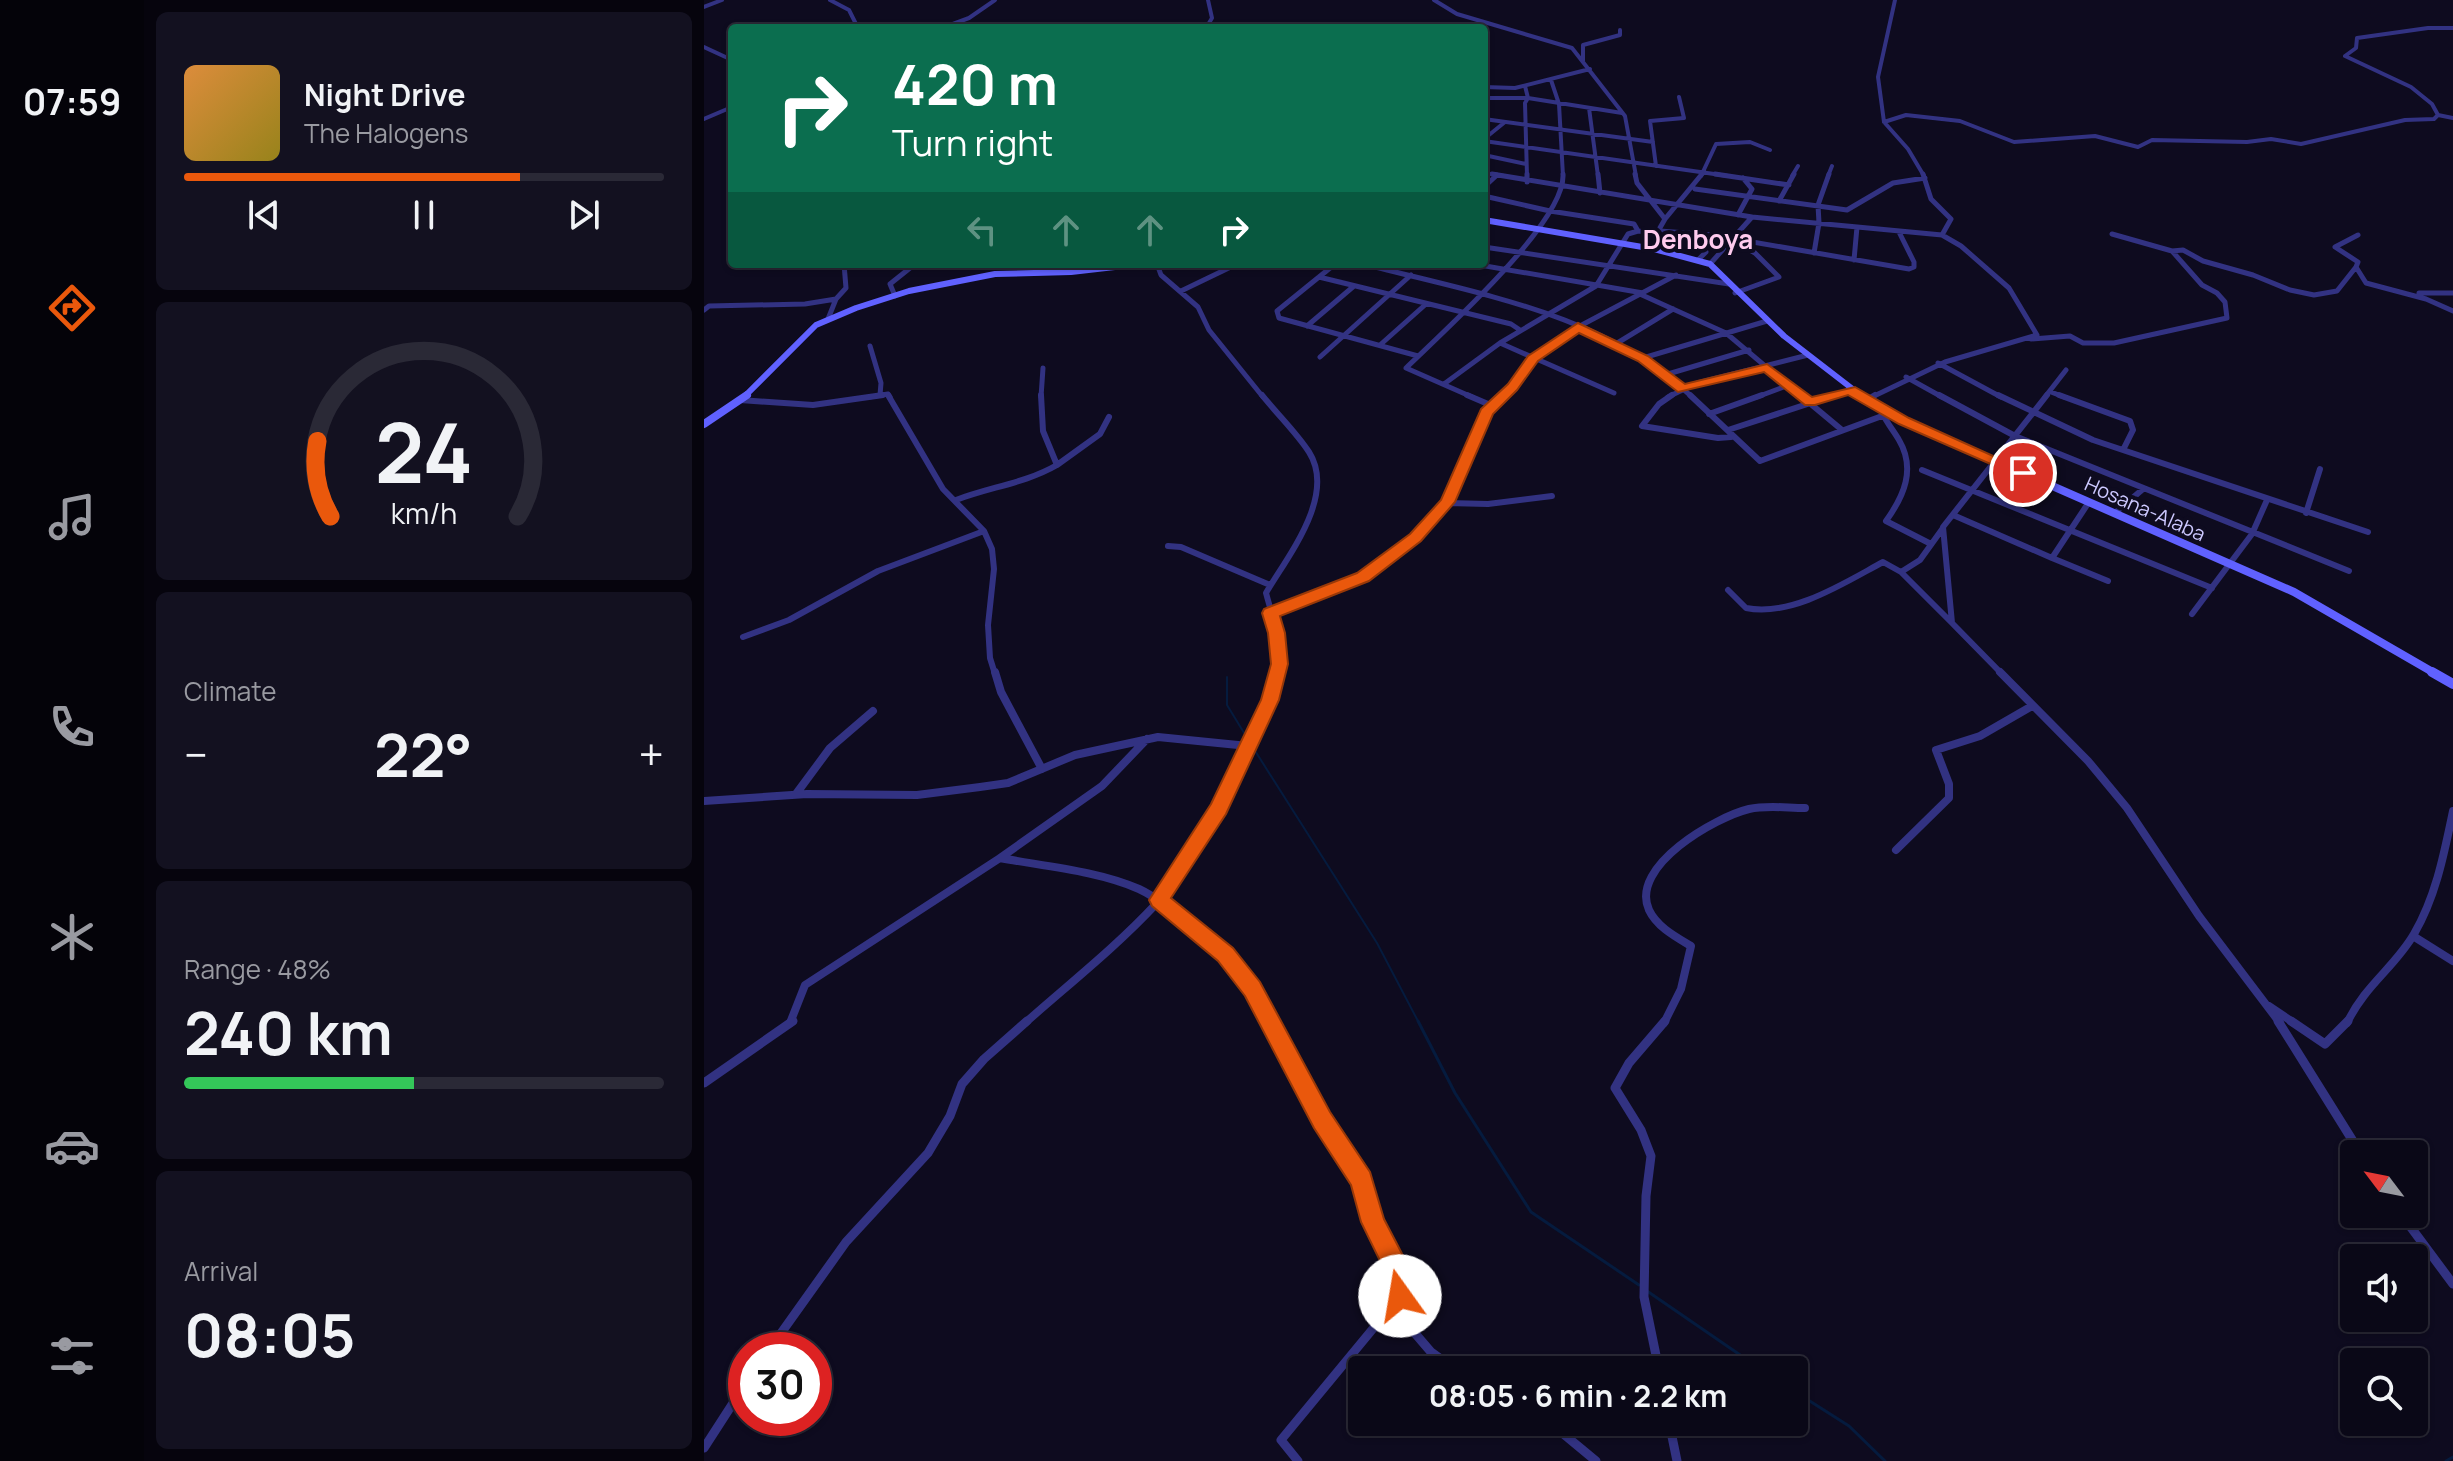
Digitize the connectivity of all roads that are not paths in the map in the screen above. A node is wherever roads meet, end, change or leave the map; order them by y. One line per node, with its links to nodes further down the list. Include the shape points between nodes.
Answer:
1 (722, 0): 7 (street)
2 (830, 0): 8 (street, via 847,6)
3 (995, 0): 9 (street)
4 (1208, 0): 10 (street)
5 (1434, 0): 15 (street, via 1457,14 1563,44)
6 (1895, 0): 34 (street, via 1878,77)
7 (704, 7)
8 (857, 24)
9 (953, 24)
10 (1208, 24)
11 (2453, 28): 29 (street, via 2419,27 2357,38 2356,48 2345,56 2421,95)
12 (1620, 30): 15 (street, via 1620,35 1583,45)
13 (704, 47): 14 (street)
14 (728, 58)
15 (1583, 61): 16 (street)
16 (1590, 69): 17 (street); 28 (street)
17 (1551, 80): 18 (street); 25 (street)
18 (1525, 86): 19 (street); 23 (street)
19 (1488, 87)
20 (1679, 97): 41 (street, via 1684,118 1650,121)
21 (1488, 98): 22 (street)
22 (1495, 98): 23 (street); 24 (street)
23 (1528, 98): 25 (street); 35 (street)
24 (1488, 104)
25 (1559, 104): 26 (street); 36 (street)
26 (1589, 108): 28 (street); 37 (street)
27 (728, 109): 31 (street)
28 (1622, 113): 39 (street)
29 (2438, 115): 30 (street); 34 (street, via 2301,144 2271,139 2152,140 2142,149 2094,136 2018,143 1969,123 1938,118 1906,115)
30 (2453, 118)
31 (704, 119)
32 (1488, 120): 33 (street)
33 (1505, 122): 35 (street); 38 (street)
34 (1884, 122): 56 (street)
35 (1525, 125): 36 (street); 42 (street)
36 (1561, 131): 37 (street); 44 (street)
37 (1592, 135): 39 (street); 46 (street)
38 (1488, 137)
39 (1628, 140): 41 (street); 47 (street)
40 (1488, 141): 42 (street)
41 (1653, 142): 49 (street)
42 (1525, 147): 44 (street); 48 (street)
43 (1770, 150): 52 (street, via 1750,142 1716,144)
44 (1563, 153): 46 (street); 60 (street)
45 (1488, 156): 48 (street)
46 (1595, 157): 47 (street); 62 (street)
47 (1632, 162): 49 (street); 65 (street, via 1637,183)
48 (1526, 164): 57 (street)
49 (1656, 166): 52 (street)
50 (1798, 166): 59 (street)
51 (1832, 166): 68 (street)
52 (1705, 173): 55 (street); 61 (street)
53 (1488, 174): 54 (street)
54 (1497, 175): 57 (street); 58 (street)
55 (1743, 178): 59 (street); 64 (street, via 1752,189)
56 (1925, 178): 68 (street, via 1889,183 1847,210); 81 (street, via 1931,199 1951,219)
57 (1527, 182): 60 (street)
58 (1488, 183)
59 (1789, 185): 66 (street)
60 (1564, 188): 62 (street); 69 (street)
61 (1695, 189): 64 (street); 67 (street)
62 (1600, 193): 65 (street)
63 (1488, 197): 69 (street)
64 (1750, 197): 66 (street); 70 (street)
65 (1651, 201): 67 (street); 72 (street)
66 (1779, 201): 68 (street)
67 (1678, 205): 70 (street); 72 (street)
68 (1818, 207): 74 (street)
69 (1550, 211): 76 (street); 77 (street, via 1634,224)
70 (1738, 215): 71 (street)
71 (1752, 217): 74 (street); 84 (street)
72 (1665, 219): 78 (street)
73 (1488, 221): 76 (main road, Hosana-Alaba)
74 (1819, 223): 75 (street); 90 (street)
75 (1857, 227): 79 (street); 92 (street)
76 (1536, 231): 85 (main road, Hosana-Alaba); 88 (street)
77 (1638, 231): 78 (street); 85 (street)
78 (1659, 232): 83 (street); 89 (street)
79 (1899, 232): 81 (street); 92 (street, via 1914,267)
80 (2112, 234): 87 (street)
81 (1942, 235): 135 (street, via 1961,244 2011,290 2025,324 2037,335)
82 (2358, 235): 96 (street, via 2335,247 2358,262)
83 (1720, 237): 84 (street); 89 (street)
84 (1732, 239): 90 (street); 93 (street); 114 (street, via 1779,277)
85 (1622, 242): 91 (main road, Hosana-Alaba); 94 (street)
86 (1488, 248): 88 (street)
87 (2172, 251): 96 (street, via 2183,250 2314,295 2337,291); 135 (street, via 2225,302 2227,318 2114,343 2083,343 2070,336)
88 (1518, 252): 94 (street); 106 (street)
89 (1706, 252): 91 (street)
90 (1814, 253): 92 (street)
91 (1698, 260): 93 (main road, Hosana-Alaba)
92 (1854, 260)
93 (1710, 264): 110 (main road, Hosana-Alaba)
94 (1610, 266): 108 (street); 112 (street)
95 (1488, 267): 106 (street)
96 (2356, 267): 117 (street, via 2366,283)
97 (844, 268): 121 (street, via 846,288)
98 (910, 268): 120 (street, via 890,284)
99 (1105, 268): 120 (main road, via 995,274)
100 (1158, 268): 113 (street)
101 (1229, 268): 113 (street)
102 (1330, 268): 109 (street)
103 (1381, 268): 105 (street)
104 (1397, 268): 105 (street)
105 (1394, 271): 107 (street)
106 (1503, 271): 112 (street); 119 (street)
107 (1411, 275): 118 (street); 119 (street)
108 (1676, 275): 110 (street); 116 (street)
109 (1319, 277): 111 (street); 130 (street, via 1277,311 1279,318)
110 (1729, 284): 114 (main road, Hosana-Alaba)
111 (1354, 286): 118 (street); 130 (street)
112 (1596, 286): 116 (street); 127 (street)
113 (1181, 291): 198 (street, via 1311,455 1317,478 1310,524)
114 (1735, 293): 129 (main road, Hosana-Alaba)
115 (2453, 293): 117 (street)
116 (1644, 294): 123 (street); 131 (street)
117 (2408, 294): 125 (street)
118 (1389, 295): 122 (street); 134 (street)
119 (1483, 295): 126 (street); 127 (street)
120 (895, 296): 128 (main road)
121 (836, 299): 124 (street); 128 (street)
122 (1426, 304): 126 (street); 137 (street)
123 (1673, 309): 133 (street); 138 (street)
124 (704, 310)
125 (2453, 311)
126 (1463, 313): 132 (street); 142 (street)
127 (1552, 313): 131 (street); 132 (street)
128 (828, 319): 159 (main road)
129 (1767, 321): 133 (street); 141 (main road, Hosana-Alaba)
130 (1307, 326): 134 (street)
131 (1578, 327): 138 (street); 144 (street)
132 (1520, 330): 136 (street)
133 (1726, 333): 140 (street); 145 (street)
134 (1343, 336): 137 (street); 143 (street)
135 (2031, 339): 146 (street)
136 (1500, 343): 144 (street); 152 (street)
137 (1380, 345): 142 (street)
138 (1614, 345): 145 (street)
139 (870, 346): 158 (street)
140 (1749, 350): 148 (street); 150 (street)
141 (1808, 355): 148 (street); 155 (main road, Hosana-Alaba)
142 (1418, 356): 152 (street, via 1406,368)
143 (1320, 357)
144 (1533, 358): 157 (street); 162 (street)
145 (1643, 358): 150 (street)
146 (1938, 363): 151 (street); 163 (street)
147 (1043, 368): 173 (street, via 1041,421 1049,455)
148 (1767, 368): 153 (street); 154 (street)
149 (2066, 370): 156 (street)
150 (1668, 374): 154 (street)
151 (1906, 377): 160 (street); 170 (street)
152 (1444, 384): 162 (street)
153 (1789, 385): 161 (street); 164 (street)
154 (1683, 389): 164 (street); 169 (street, via 1662,400 1642,426 1718,438)
155 (1850, 390): 160 (main road, Hosana-Alaba); 161 (street)
156 (2051, 392): 163 (street); 171 (street, via 2130,421 2133,430)
157 (1614, 393)
158 (880, 395): 159 (street, via 813,405); 179 (street, via 888,394 943,489)
159 (740, 400): 167 (main road)
160 (1865, 401): 165 (main road, Hosana-Alaba)
161 (1810, 402): 168 (street); 169 (street)
162 (1495, 407): 182 (street, via 1486,412)
163 (2032, 413): 170 (street); 171 (street)
164 (1709, 414): 169 (street)
165 (1883, 414): 168 (street); 172 (main road, Hosana-Alaba); 191 (street, via 1909,456 1899,504 1886,521)
166 (1109, 417): 173 (street, via 1100,434)
167 (704, 424)
168 (1842, 430): 169 (street, via 1760,461)
169 (1729, 433)
170 (2015, 436): 172 (street); 176 (street)
171 (2124, 448): 180 (street)
172 (1996, 460): 177 (street); 181 (main road, Hosana-Alaba)
173 (1057, 465): 179 (street, via 1035,478)
174 (2320, 469): 184 (street)
175 (1922, 470): 177 (street)
176 (2143, 489): 183 (street); 190 (street)
177 (1972, 490): 185 (street); 187 (street)
178 (1552, 496): 182 (street)
179 (956, 500): 188 (street)
180 (2267, 500): 184 (street); 190 (street)
181 (2089, 502): 183 (main road, Hosana-Alaba); 187 (street)
182 (1447, 503): 201 (street, via 1415,538 1363,577)
183 (2115, 513): 194 (main road, Hosana-Alaba)
184 (2306, 513): 189 (street)
185 (1953, 515): 186 (street); 193 (street)
186 (1943, 527): 191 (street); 203 (street)
187 (2070, 530): 193 (street); 199 (street)
188 (984, 531): 204 (street, via 878,571 789,620); 210 (street, via 994,569 990,658 1001,692)
189 (2368, 532)
190 (2252, 534): 194 (street); 195 (street)
191 (1931, 544): 196 (street, via 1920,560)
192 (1168, 546): 198 (street)
193 (2052, 558): 197 (street)
194 (2231, 565): 199 (street); 205 (main road, Hosana-Alaba, via 2317,604)
195 (2349, 571)
196 (1901, 572): 200 (street, via 1883,562 1815,597 1759,611 1745,608); 203 (street)
197 (2108, 581)
198 (1270, 585): 201 (street)
199 (2212, 588): 202 (street)
200 (1728, 590)
201 (1270, 613): 209 (street, via 1279,664 1270,700)
202 (2192, 614)
203 (1952, 623): 206 (street)
204 (743, 637)
205 (2453, 684)
206 (2032, 706): 215 (street, via 1980,736 1936,750 1949,798); 220 (street, via 2127,808)
207 (873, 711): 211 (street, via 830,745)
208 (1148, 739): 209 (street); 210 (street, via 1075,755); 216 (street, via 1102,786)
209 (1248, 746): 217 (street, via 1219,808)
210 (1042, 769): 211 (street, via 1008,783 917,795)
211 (796, 794): 212 (street)
212 (704, 801)
213 (1805, 808): 228 (street, via 1749,809 1720,820 1670,853 1648,886 1647,906 1655,919 1691,946 1681,993 1661,1027 1622,1068 1615,1088 1651,1156 1644,1297)
214 (2453, 811): 218 (street, via 2440,875)
215 (1896, 850)
216 (1000, 858): 217 (street, via 1111,880); 221 (street, via 805,985 793,1021)
217 (1159, 900): 225 (street, via 1225,954 1253,989 1322,1120 1362,1180 1373,1222 1397,1269); 226 (street, via 962,1084 928,1153 846,1242)
218 (2413, 936): 219 (street); 220 (street, via 2359,998 2345,1027 2325,1044)
219 (2453, 961)
220 (2264, 1003): 222 (street)
221 (704, 1083)
222 (2352, 1140)
223 (2411, 1228): 224 (street)
224 (2453, 1284)
225 (1400, 1296): 227 (street, via 1407,1324); 233 (street, via 1281,1440)
226 (782, 1332)
227 (1437, 1356)
228 (1656, 1356)
229 (728, 1411): 232 (street)
230 (1566, 1436): 234 (street)
231 (1672, 1436): 235 (street)
232 (704, 1448)
233 (1298, 1461)
234 (1596, 1461)
235 (1677, 1461)

